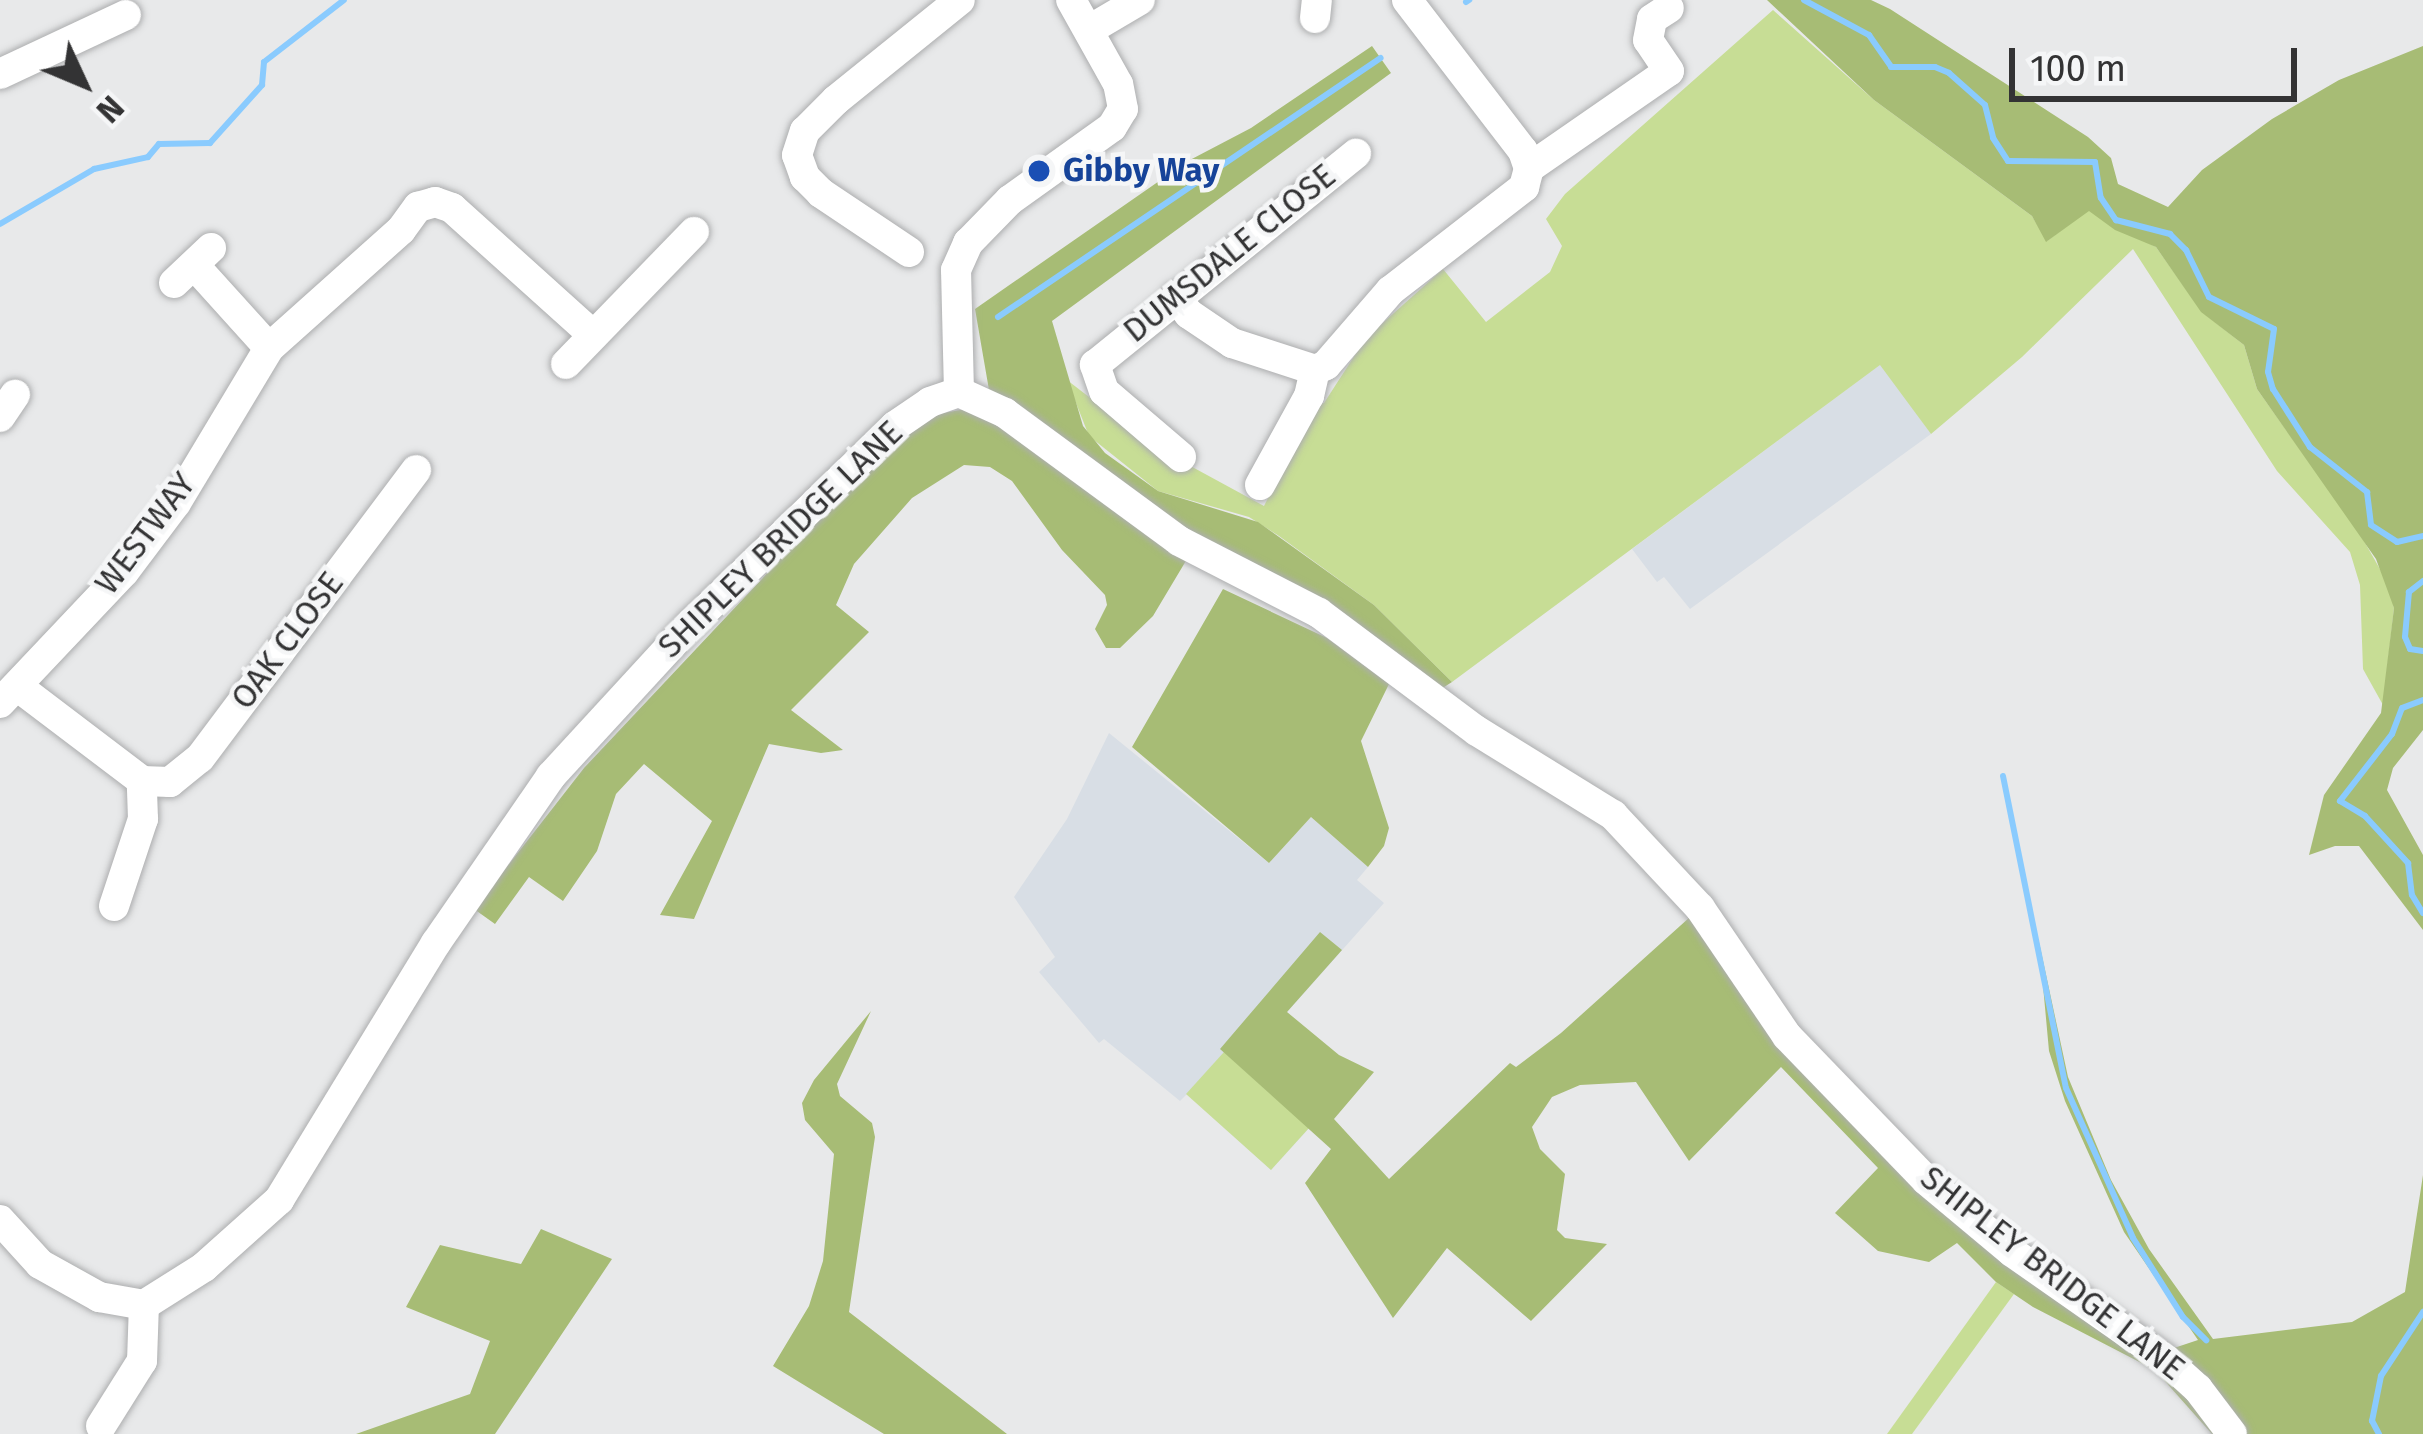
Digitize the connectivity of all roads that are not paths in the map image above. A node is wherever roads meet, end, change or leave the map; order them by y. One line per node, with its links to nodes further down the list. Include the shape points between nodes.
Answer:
1 (961, 0): 12 (street, via 836,100 784,156 821,193)
2 (1070, 0): 7 (street)
3 (1140, 0): 7 (street)
4 (1407, 0): 10 (street)
5 (1669, 8): 10 (street, via 1652,20 1648,40 1678,65)
6 (136, 14): 8 (street)
7 (1088, 30): 19 (street, via 1123,109 1096,141 1003,189 968,243 956,270)
8 (0, 74)
9 (1356, 154): 14 (street, DUMSDALE CLOSE)
10 (1529, 168): 18 (street, via 1524,188 1390,291)
11 (694, 232): 15 (street)
12 (909, 252)
13 (194, 266): 16 (street)
14 (1176, 296): 18 (street, via 1232,343); 20 (street, DUMSDALE CLOSE, via 1095,365 1104,392)
15 (593, 334): 16 (street, WESTWAY, via 452,208 435,202 418,207); 17 (street)
16 (269, 348): 23 (street, WESTWAY, via 176,503 124,572)
17 (566, 364)
18 (1315, 370): 22 (street)
19 (959, 392): 27 (street, SHIPLEY BRIDGE LANE, via 895,426 691,624 551,776 436,943 279,1200 204,1267); 29 (street, SHIPLEY BRIDGE LANE, via 1005,413 1179,541 1319,614 1463,722 1607,809 1700,908 1787,1036 1926,1180 2166,1360)
20 (1181, 457)
21 (416, 470): 24 (street, OAK CLOSE, via 200,758 170,782)
22 (1260, 485)
23 (9, 694): 24 (street)
24 (142, 782): 25 (street, via 143,819)
25 (112, 912)
26 (0, 1220): 27 (street, via 40,1264 99,1297)
27 (144, 1305): 28 (street, via 142,1361)
28 (101, 1426)
29 (2232, 1434)

